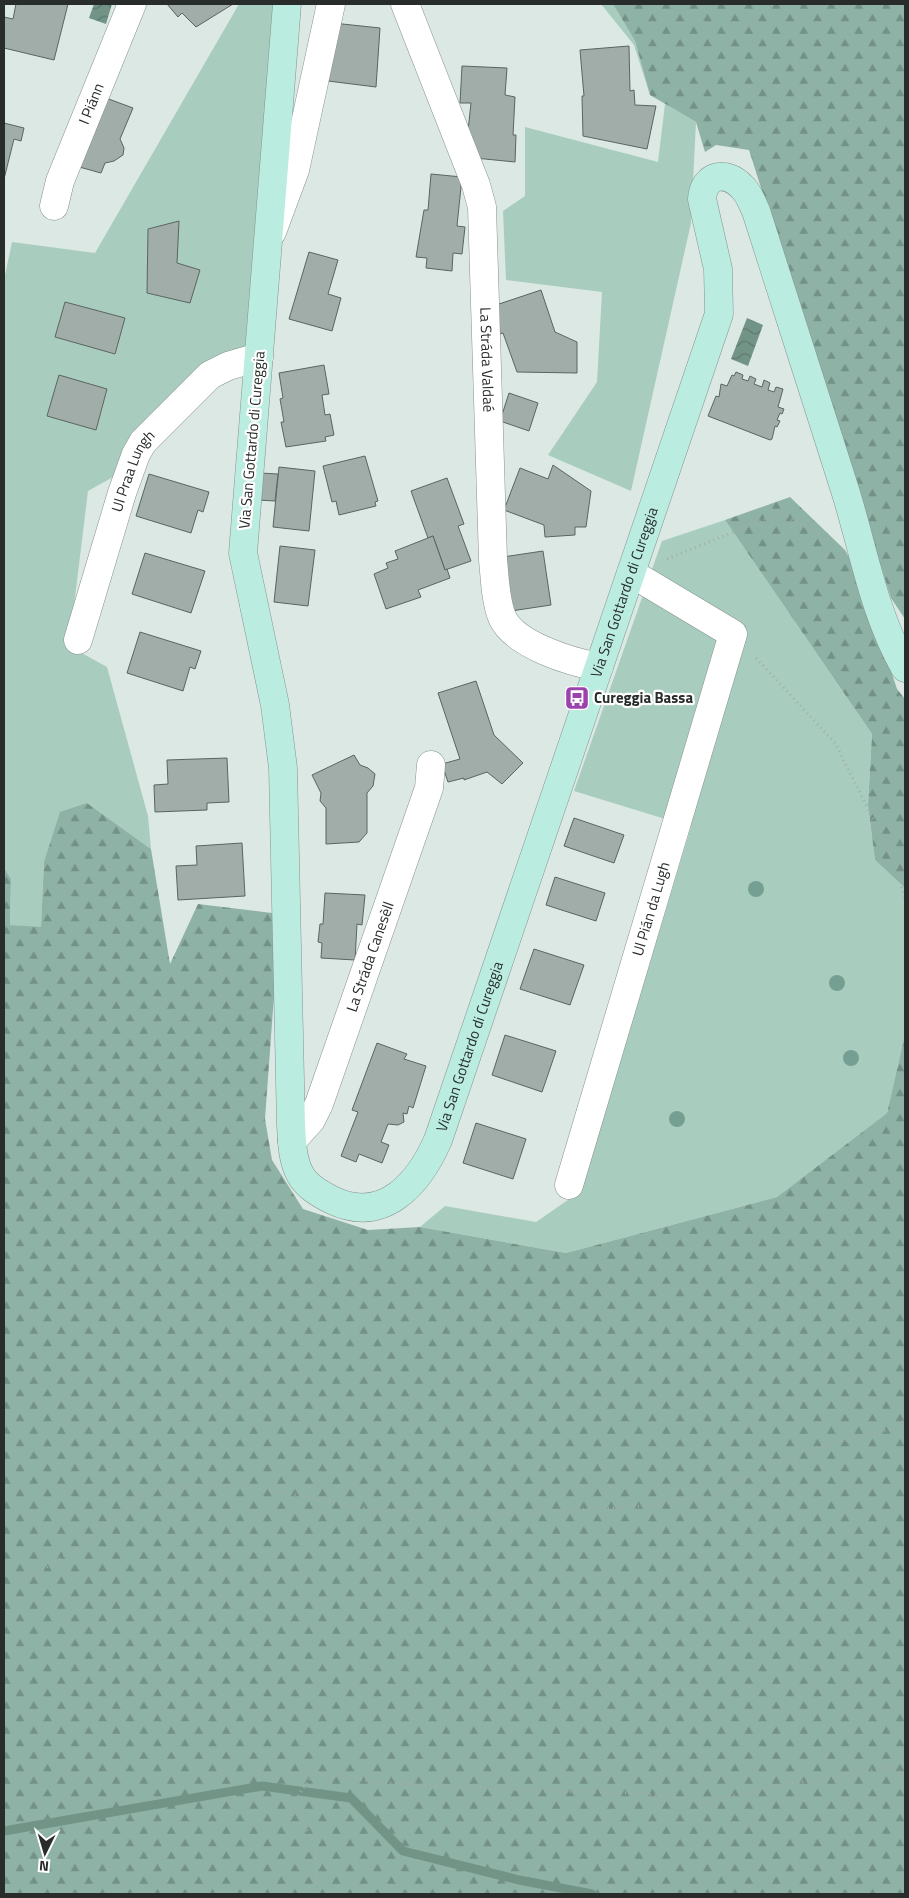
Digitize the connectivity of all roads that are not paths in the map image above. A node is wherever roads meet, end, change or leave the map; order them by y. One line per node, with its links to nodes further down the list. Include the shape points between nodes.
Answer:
1 (132, 4): 5 (street, I Piánn, via 60,181)
2 (287, 4): 6 (street, Via San Gottardo di Cureggia)
3 (332, 4): 6 (street, via 295,170)
4 (405, 4): 10 (street, La Stráda Valdaé, via 476,184 482,207 493,560 499,606 508,627 519,637)
5 (54, 206)
6 (267, 246): 7 (street, Via San Gottardo di Cureggia)
7 (259, 357): 9 (street, Ul Praa Lungh, via 210,375 136,454); 13 (street, Via San Gottardo di Cureggia, via 243,553 275,705 282,768)
8 (631, 573): 10 (street, Via San Gottardo di Cureggia); 11 (street, Via San Gottardo di Cureggia, via 719,314 718,269 702,198 707,183 712,178 721,177 736,181 743,187 756,211 845,491 872,595); 14 (street, Ul Pián da Lugh, via 733,634)
9 (78, 640)
10 (599, 667): 13 (street, Via San Gottardo di Cureggia, via 438,1140 420,1174 409,1187 385,1203 371,1206 338,1203 310,1186 300,1175)
11 (905, 668)
12 (431, 765): 13 (street, La Stráda Canesèll, via 429,788 319,1104)
13 (292, 1141)
14 (569, 1185)

